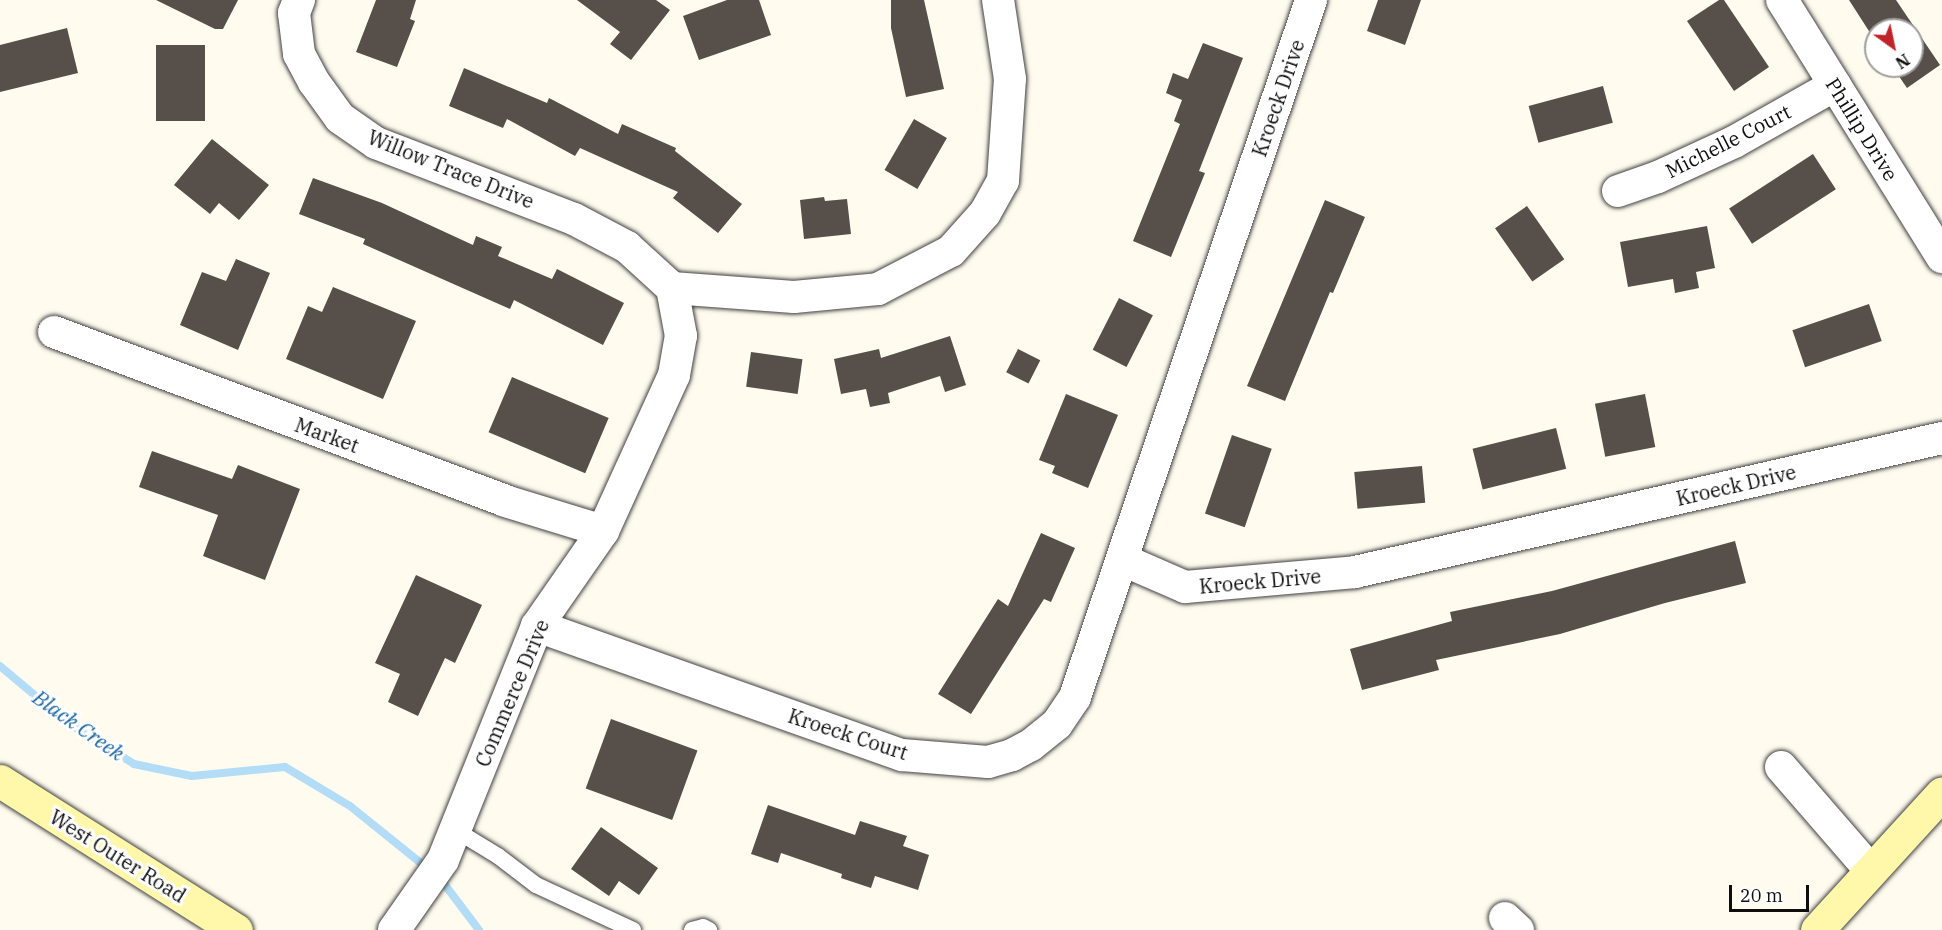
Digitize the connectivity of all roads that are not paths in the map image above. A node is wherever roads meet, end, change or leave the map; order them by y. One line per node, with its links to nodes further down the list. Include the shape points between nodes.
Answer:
1 (299, 0): 8 (street, Willow Trace Drive, via 294,13 298,54 340,118 376,143 574,219 627,247)
2 (998, 0): 8 (street, via 1010,79 1003,181 985,213 951,251 878,289 794,297)
3 (1311, 0): 12 (street, Kroeck Drive)
4 (1782, 0): 5 (street, Phillip Drive)
5 (1835, 85): 6 (street, Michelle Court, via 1734,142); 7 (street, Phillip Drive)
6 (1618, 191)
7 (1942, 257)
8 (672, 288): 11 (street, Commerce Drive, via 681,336 674,375)
9 (54, 332): 11 (street, Market, via 505,501)
10 (1942, 438): 12 (street, Kroeck Drive, via 1355,572 1185,587)
11 (603, 531): 13 (street, Commerce Drive)
12 (1123, 560): 13 (street, Kroeck Court, via 1075,698 1057,724 1022,750 988,762 902,754)
13 (537, 626): 17 (street, Commerce Drive)
14 (1780, 767): 18 (street)
15 (0, 781): 19 (street, West Outer Road)
16 (1942, 794): 18 (street)
17 (457, 831): 20 (street, Commerce Drive, via 443,860); 21 (lane, via 498,855 536,885)
18 (1871, 872): 24 (street)
19 (236, 930)
20 (394, 930)
21 (633, 930)
22 (692, 930): 23 (lane)
23 (709, 930)
24 (1816, 930)

